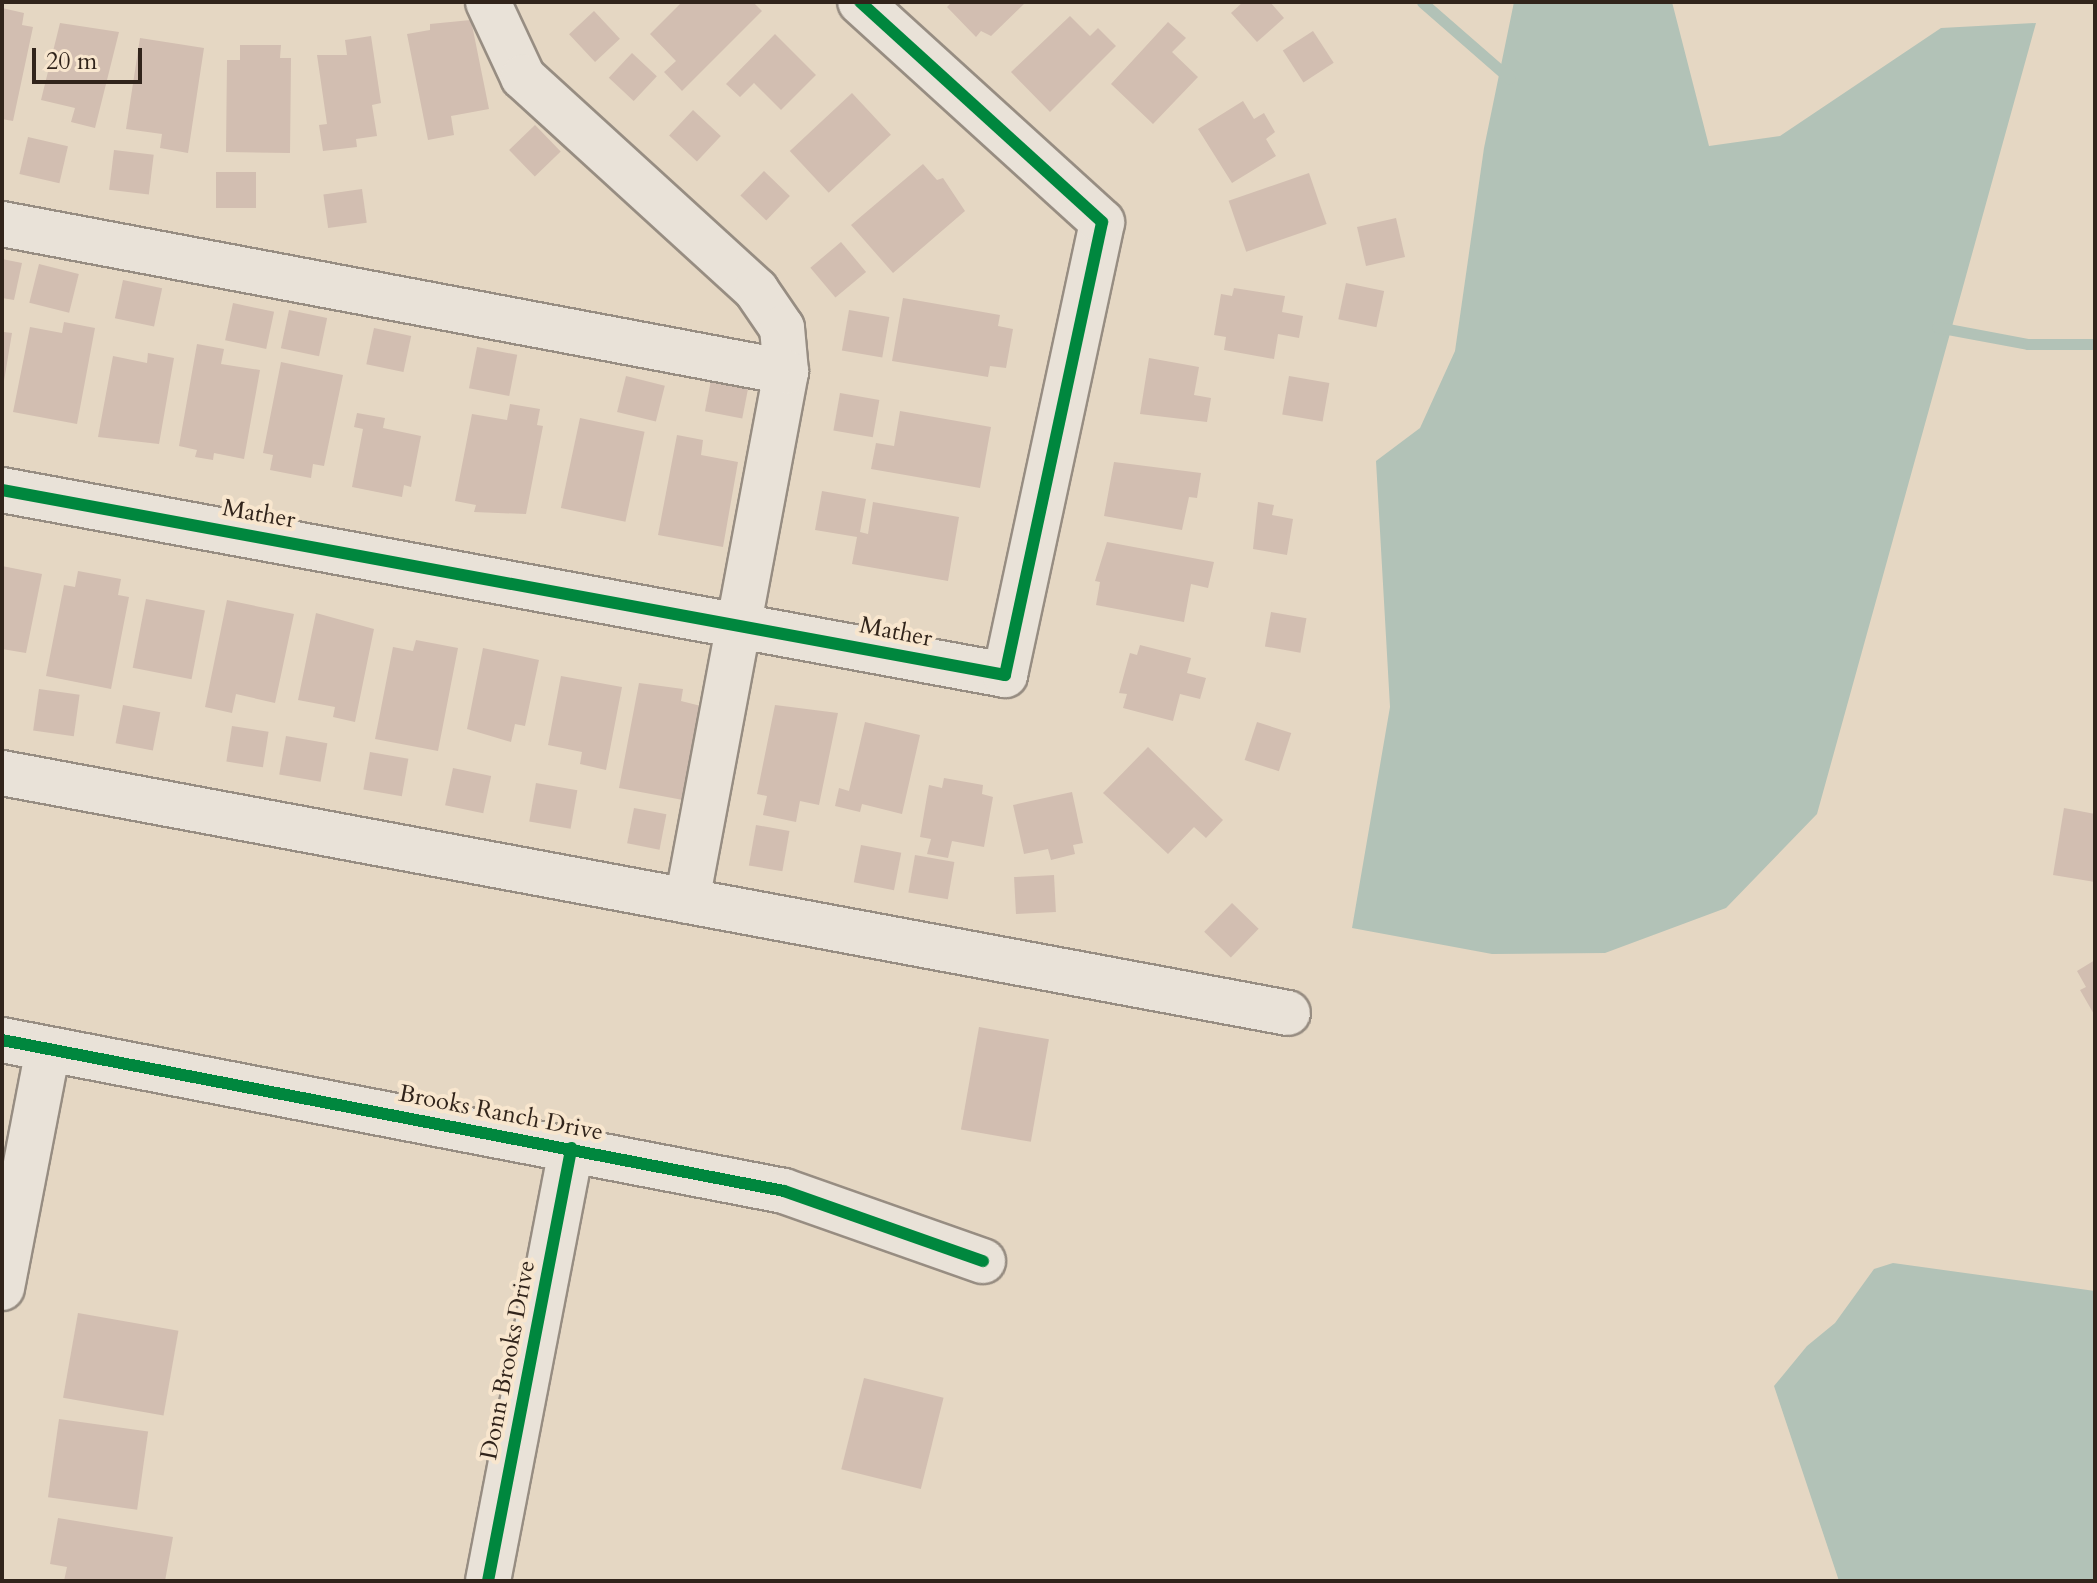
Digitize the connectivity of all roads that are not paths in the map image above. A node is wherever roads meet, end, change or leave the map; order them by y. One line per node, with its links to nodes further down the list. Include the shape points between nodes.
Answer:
1 (488, 2): 4 (street, via 523,77 756,290 782,328)
2 (860, 2): 6 (street, Mather, via 1102,222 1005,675)
3 (2, 224): 4 (street)
4 (786, 372): 6 (street)
5 (2, 490): 6 (street, Mather)
6 (739, 624): 8 (street)
7 (2, 773): 8 (street)
8 (687, 901): 9 (street)
9 (1288, 1013)
10 (2, 1040): 11 (street, Brooks Ranch Drive)
11 (48, 1049): 12 (street, Brooks Ranch Drive); 14 (street)
12 (571, 1148): 13 (street, Brooks Ranch Drive, via 784,1191); 15 (street, Donn Brooks Drive)
13 (983, 1261)
14 (2, 1288)
15 (488, 1581)

